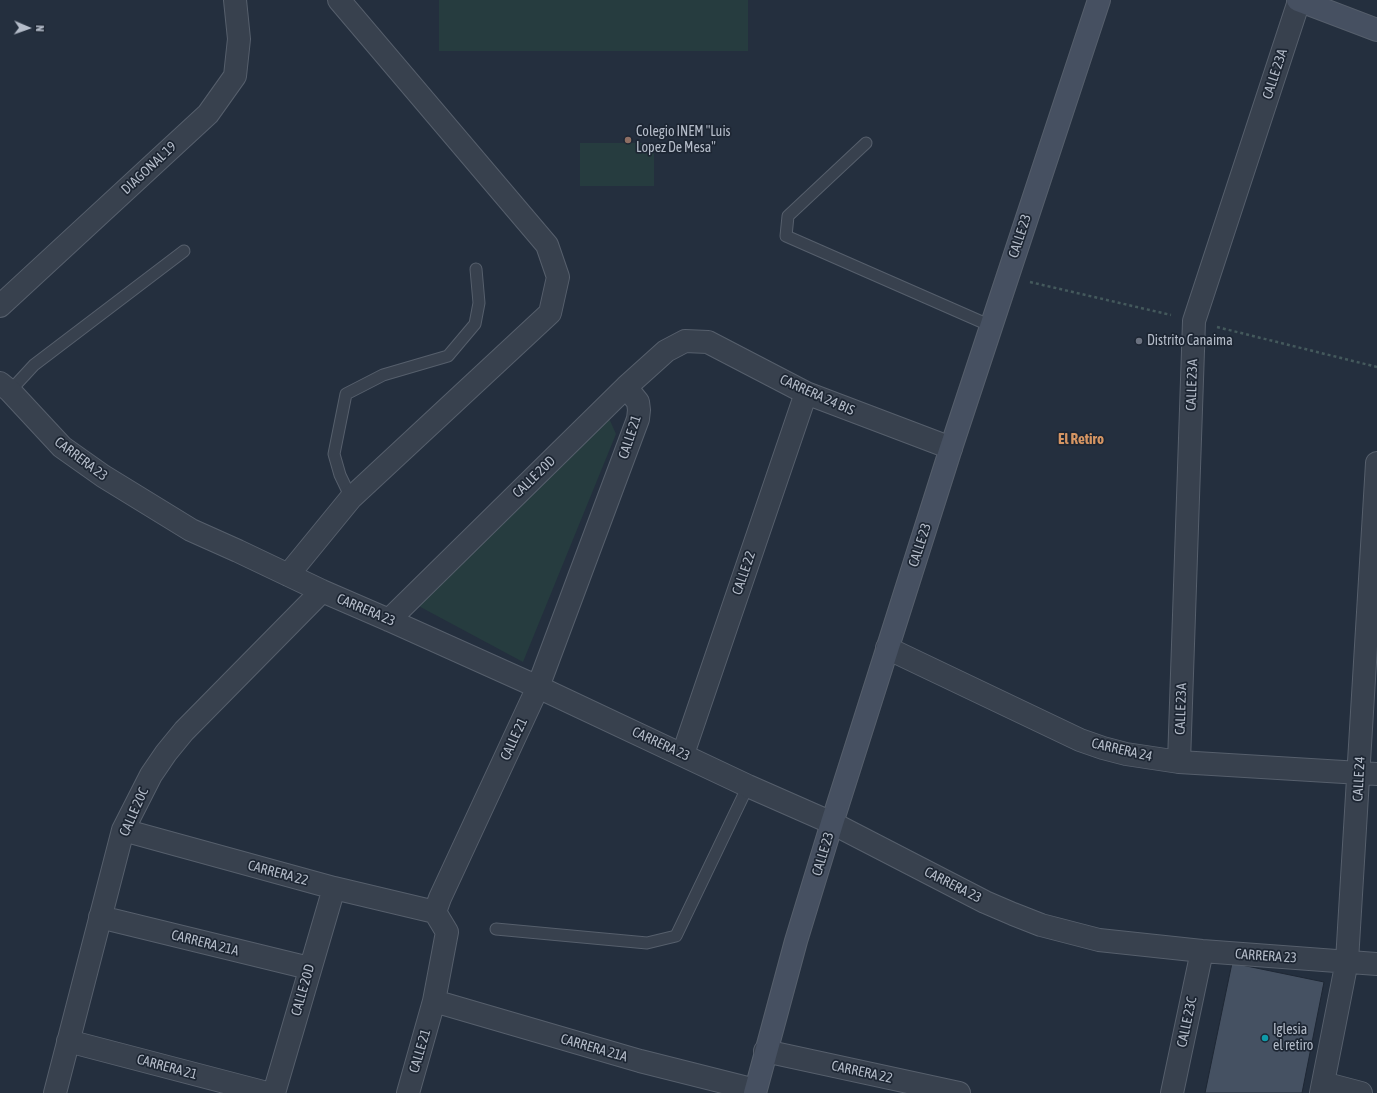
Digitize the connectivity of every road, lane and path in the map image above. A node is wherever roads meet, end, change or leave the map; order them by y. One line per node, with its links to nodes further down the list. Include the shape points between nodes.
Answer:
1 (235, 0): 9 (street, DIAGONAL 19, via 239,39 235,76 208,114)
2 (339, 0): 17 (street, via 546,245 558,277 550,313)
3 (1099, 0): 10 (street, CALLE 23)
4 (1299, 0): 5 (street); 24 (street, CALLE 23A, via 1194,321)
5 (1377, 30)
6 (866, 143): 10 (lane, via 788,216 786,236)
7 (184, 251): 12 (lane)
8 (476, 269): 17 (lane, via 479,303 475,324 448,356 383,375 346,394 334,454 340,476)
9 (0, 306)
10 (991, 326): 15 (street, CALLE 23)
11 (685, 341): 13 (street, CALLE 20D, via 666,351); 14 (street, CARRERA 24 BIS, via 708,342)
12 (5, 387): 18 (street, CARRERA 23, via 62,447 103,476 191,530)
13 (626, 387): 20 (street, CALLE 20D); 22 (street, CALLE 21, via 638,402 638,419)
14 (806, 393): 15 (street, CARRERA 24 BIS); 23 (street, CALLE 22)
15 (951, 448): 21 (street, CALLE 23)
16 (1377, 463): 25 (street, CALLE 24)
17 (351, 498): 18 (street)
18 (288, 575): 19 (street, CARRERA 23)
19 (322, 591): 20 (street, CARRERA 23); 28 (street, CALLE 20C, via 175,742 151,775)
20 (389, 620): 22 (street, CARRERA 23)
21 (888, 648): 24 (street, CARRERA 24, via 1080,740 1126,754); 27 (street, CALLE 23)
22 (538, 687): 23 (street, CARRERA 23); 30 (street, CALLE 21)
23 (683, 754): 26 (street, CARRERA 23)
24 (1179, 762): 25 (street, CARRERA 24)
25 (1368, 773): 34 (street, CALLE 24)
26 (748, 786): 27 (street, CARRERA 23); 32 (lane, via 676,936 647,943)
27 (832, 823): 33 (street, CARRERA 23, via 985,902 1041,925 1099,940); 39 (street, CALLE 23)
28 (123, 830): 29 (street, CARRERA 22); 31 (street, CALLE 20C)
29 (334, 888): 30 (street, CARRERA 22); 36 (street, CALLE 20D)
30 (435, 912): 37 (street, CALLE 21, via 447,932)
31 (100, 917): 36 (street, CARRERA 21A); 38 (street, CALLE 20C)
32 (496, 929)
33 (1202, 951): 34 (street, CARRERA 23); 47 (street, CALLE 23C)
34 (1347, 961): 35 (street, CARRERA 23); 40 (street, CALLE 24)
35 (1377, 964)
36 (309, 968): 44 (street, CALLE 20D)
37 (434, 1001): 41 (street, CARRERA 21A); 45 (street, CALLE 21)
38 (68, 1041): 42 (street, CALLE 20C); 43 (street, CARRERA 21)
39 (765, 1051): 41 (street, CALLE 23); 46 (street, CARRERA 22)
40 (1322, 1088): 48 (street)
41 (755, 1092)
42 (55, 1093)
43 (267, 1093)
44 (274, 1093)
45 (408, 1093)
46 (959, 1093)
47 (1172, 1093)
48 (1361, 1093)

